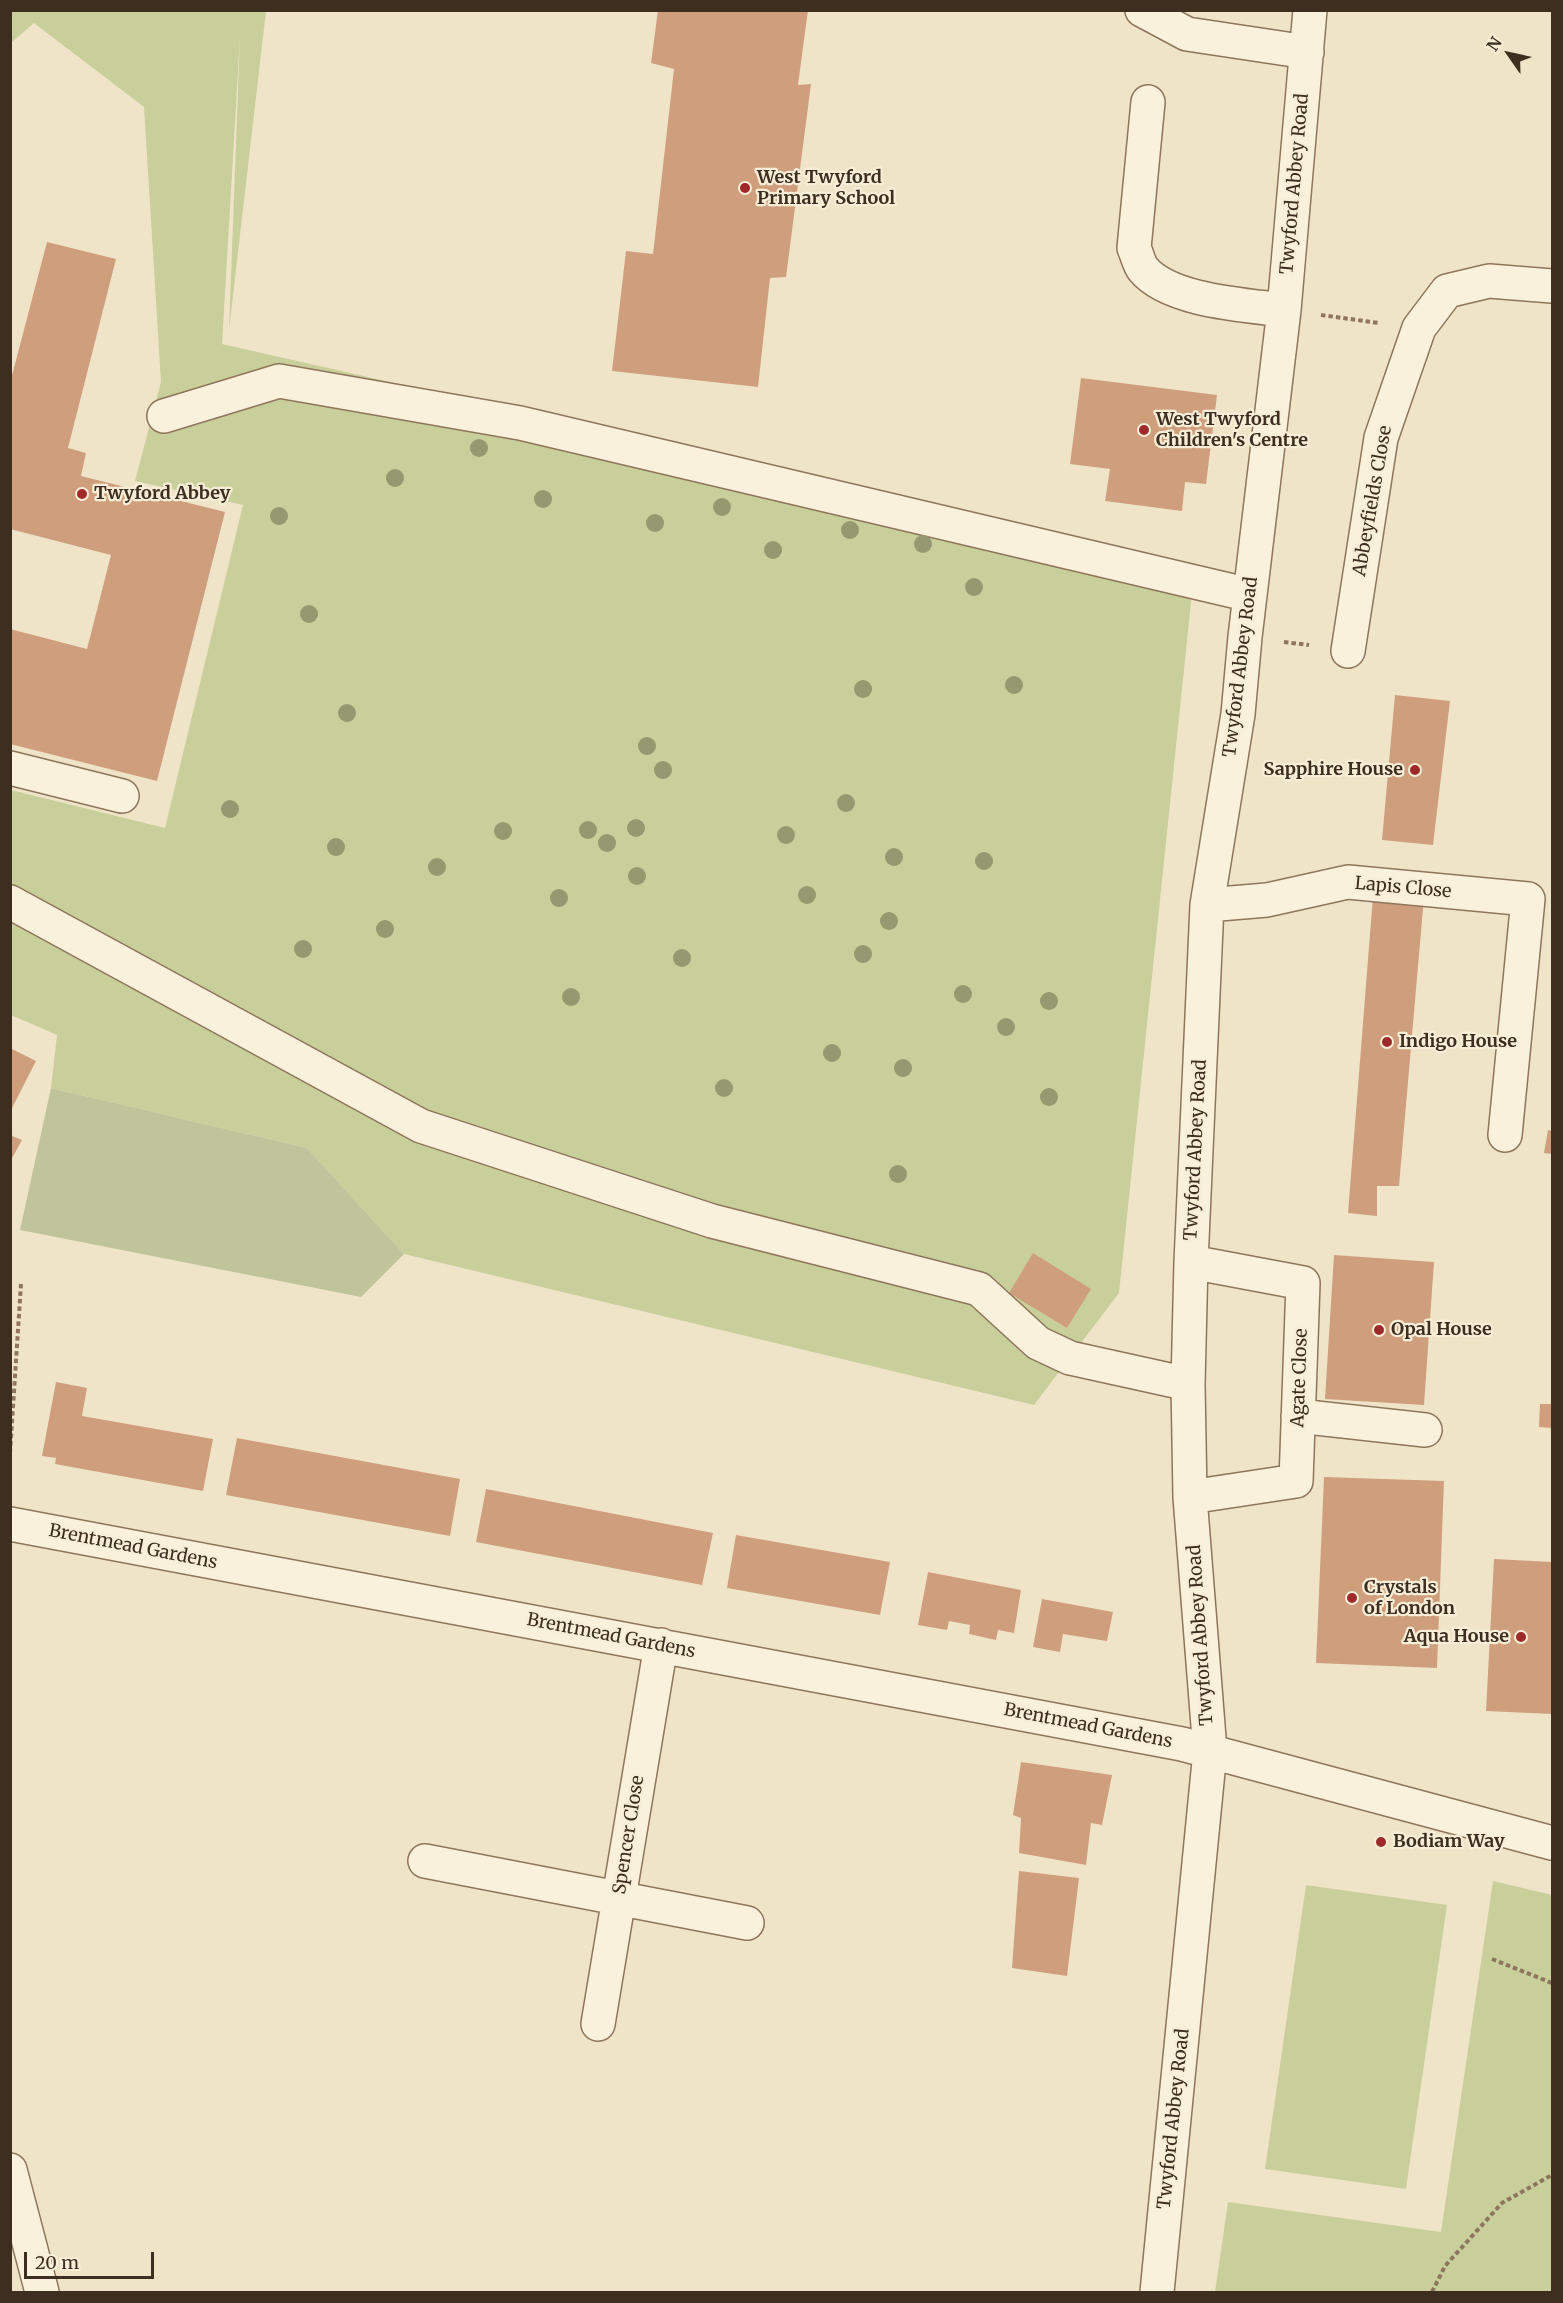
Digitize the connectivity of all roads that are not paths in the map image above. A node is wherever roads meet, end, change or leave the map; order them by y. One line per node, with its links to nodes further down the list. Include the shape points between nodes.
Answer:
1 (1142, 10): 3 (street, via 1187,34)
2 (1310, 10): 3 (street, Twyford Abbey Road)
3 (1307, 52): 6 (street, Twyford Abbey Road)
4 (1148, 102): 6 (street, via 1134,248 1143,269 1169,289 1212,301)
5 (1552, 285): 9 (street, Abbeyfields Close, via 1489,281 1447,291 1419,328 1381,438)
6 (1284, 310): 8 (street, Twyford Abbey Road)
7 (164, 416): 8 (street, via 279,381 520,423)
8 (1250, 596): 14 (street, Twyford Abbey Road, via 1238,714)
9 (1348, 651)
10 (10, 768): 11 (street)
11 (122, 796)
12 (1540, 900): 14 (street, Lapis Close, via 1348,882 1267,900); 15 (street, Lapis Close)
13 (10, 902): 17 (street, via 421,1126 712,1221 979,1289 1038,1343 1070,1358)
14 (1207, 905): 16 (street, Twyford Abbey Road)
15 (1505, 1135)
16 (1191, 1262): 17 (street, Twyford Abbey Road); 18 (street, Agate Close, via 1303,1283)
17 (1188, 1384): 20 (street, Twyford Abbey Road)
18 (1298, 1416): 19 (street); 20 (street, Agate Close, via 1296,1481)
19 (1425, 1430)
20 (1190, 1497): 23 (street, Twyford Abbey Road)
21 (10, 1524): 22 (street, Brentmead Gardens)
22 (661, 1646): 23 (street, Brentmead Gardens); 26 (street, Spencer Close)
23 (1210, 1751): 24 (street); 31 (street, Twyford Abbey Road)
24 (1552, 1843)
25 (425, 1861): 26 (street)
26 (619, 1898): 27 (street); 28 (street, Spencer Close)
27 (747, 1923)
28 (598, 2024)
29 (10, 2170): 30 (street)
30 (42, 2292)
31 (1157, 2292)

